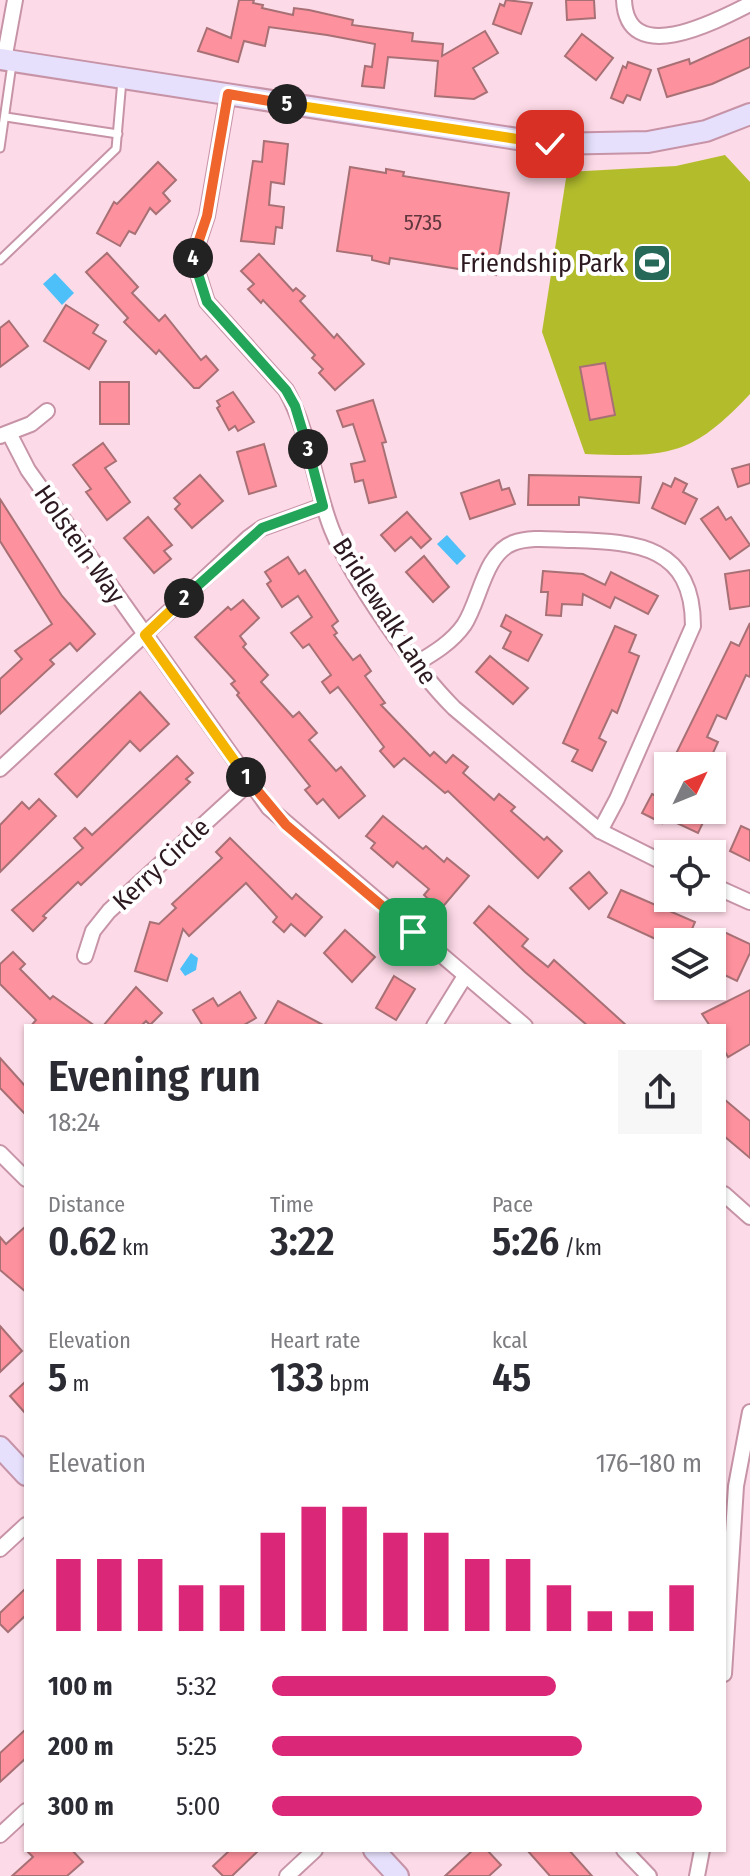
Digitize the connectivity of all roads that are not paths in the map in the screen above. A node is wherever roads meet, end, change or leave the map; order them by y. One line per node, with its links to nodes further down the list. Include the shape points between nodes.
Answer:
1 (15, 0): 4 (street)
2 (624, 0): 3 (street, via 625,16 635,31 651,38 705,24)
3 (750, 4)
4 (6, 60): 5 (street); 8 (lane)
5 (122, 78): 6 (street); 9 (lane)
6 (228, 94): 7 (street, via 590,146 706,131); 14 (street, Bridlewalk Lane, via 207,216 193,258 207,302 295,406)
7 (750, 114)
8 (6, 117): 9 (lane); 10 (lane)
9 (118, 134): 11 (lane, via 116,149)
10 (0, 148)
11 (0, 260)
12 (47, 411): 13 (street)
13 (4, 435): 15 (street, Holstein Way)
14 (323, 506): 15 (street, via 262,528); 16 (street, Bridlewalk Lane, via 341,550)
15 (145, 635): 17 (street); 18 (street, Holstein Way)
16 (417, 663): 19 (street, Bridlewalk Lane, via 454,708); 19 (street, via 445,645 465,623 493,560 513,542 641,545 674,566 690,595 693,626)
17 (0, 769)
18 (250, 782): 23 (street, Kerry Circle, via 109,911 93,931); 24 (street, Holstein Way, via 286,825)
19 (600, 831): 20 (street, Bridlewalk Lane)
20 (654, 858)
21 (726, 891): 22 (street)
22 (750, 902)
23 (85, 956)
24 (465, 976): 25 (street); 26 (street, Holstein Way)
25 (435, 1024)
26 (523, 1024)
27 (0, 1153): 28 (street)
28 (24, 1177)
29 (726, 1196): 30 (street)
30 (750, 1217)
31 (750, 1412): 36 (street, via 736,1486)
32 (0, 1447): 33 (street)
33 (24, 1473)
34 (24, 1527): 35 (street)
35 (0, 1549)
36 (726, 1643)
37 (24, 1813): 38 (street)
38 (0, 1835)
39 (313, 1852): 43 (street)
40 (376, 1852): 44 (street)
41 (626, 1852): 45 (street)
42 (702, 1852): 46 (street)
43 (287, 1876)
44 (398, 1876)
45 (649, 1876)
46 (697, 1876)

